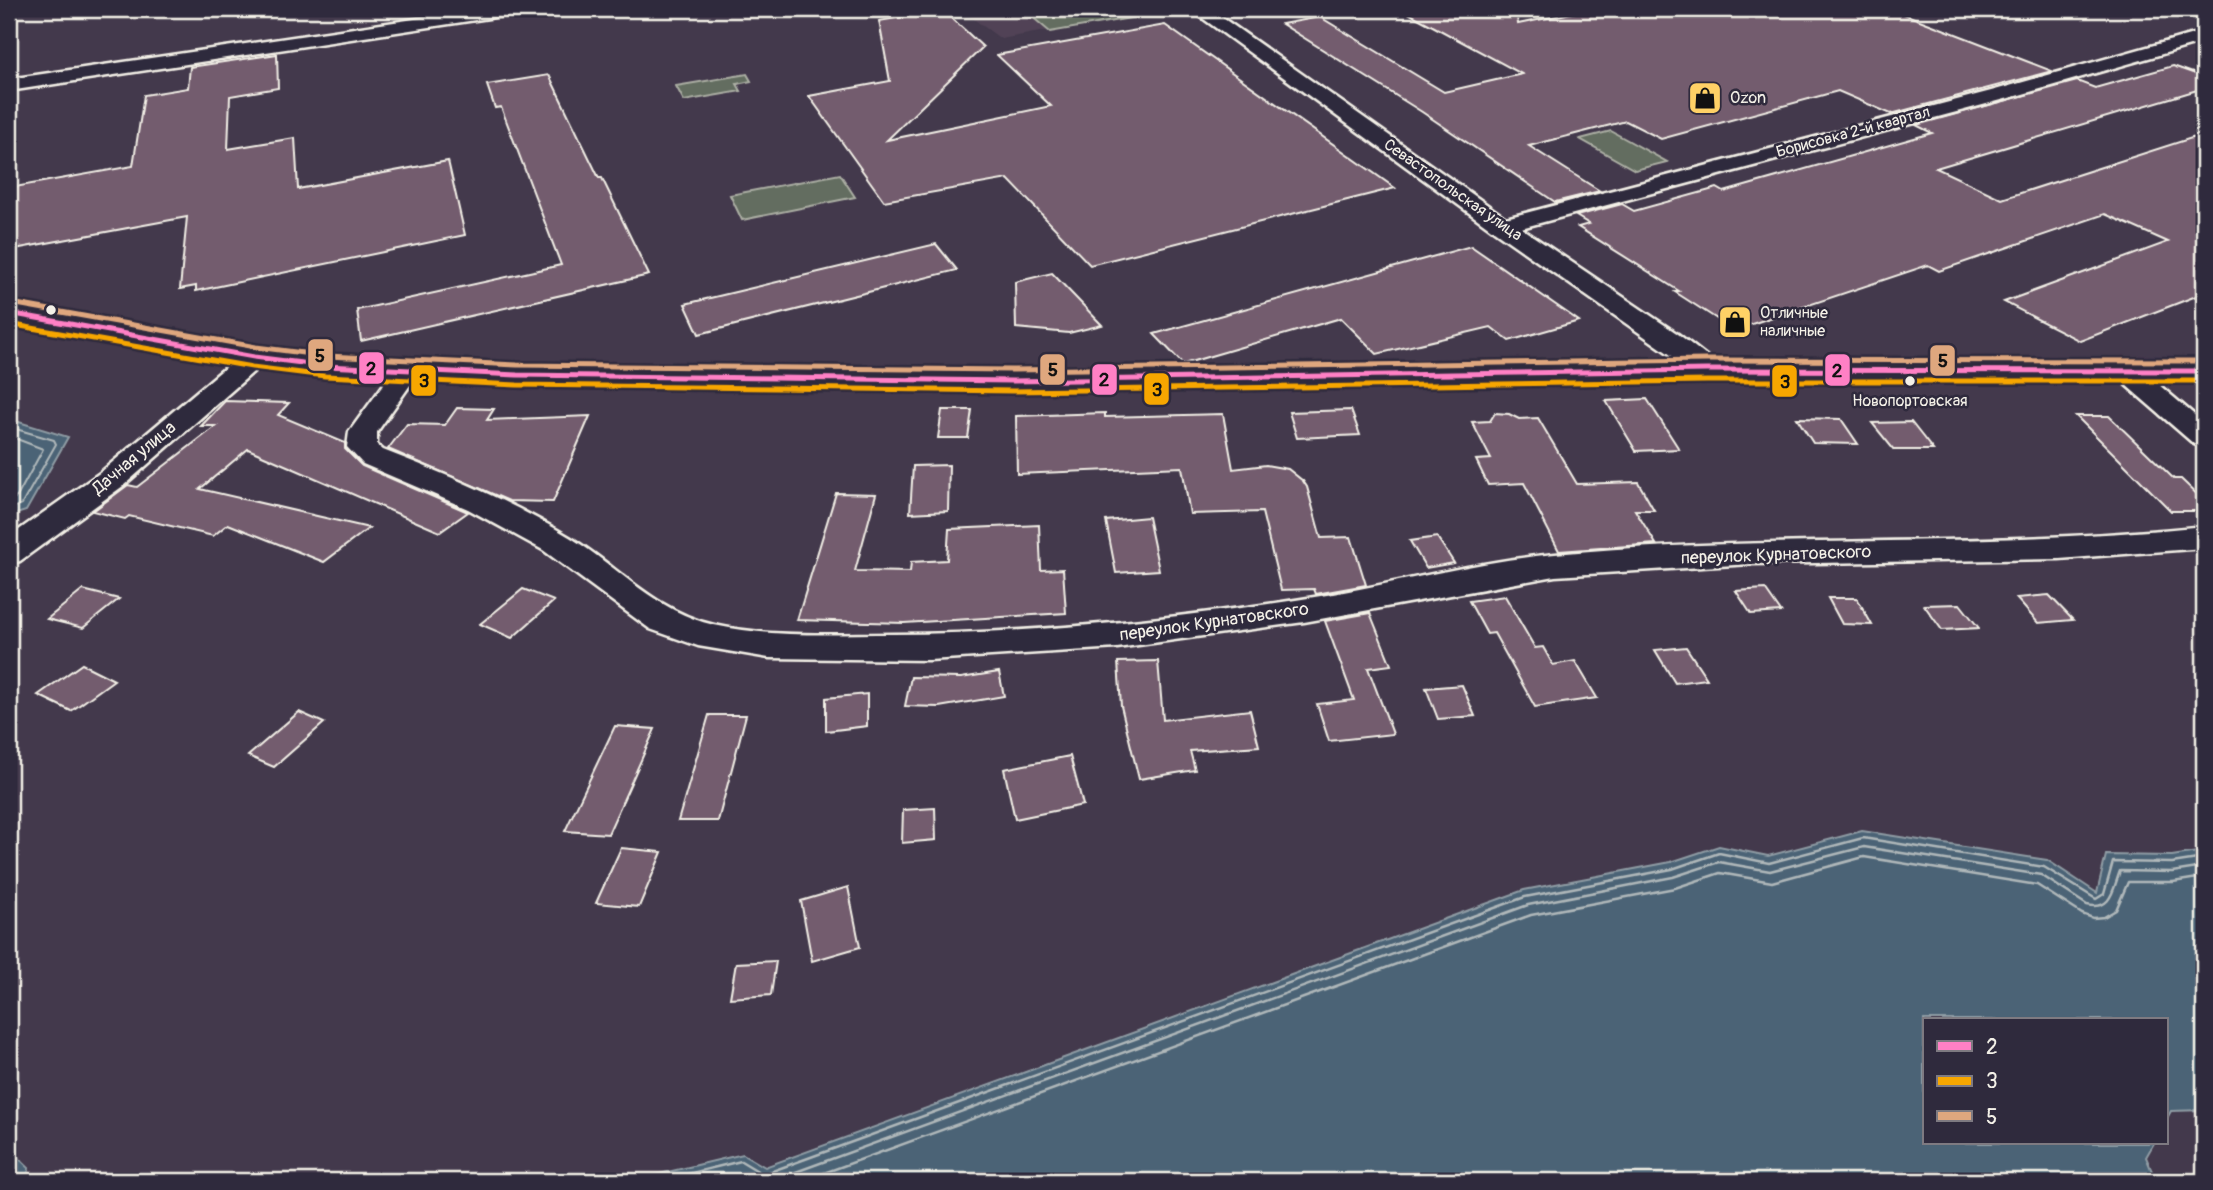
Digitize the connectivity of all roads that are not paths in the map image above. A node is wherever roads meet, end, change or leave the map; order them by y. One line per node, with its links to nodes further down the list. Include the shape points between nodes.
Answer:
1 (515, 9): 4 (street)
2 (1199, 9): 5 (street, Севастопольская улица)
3 (2204, 36): 5 (street, Борисовка 2-й квартал)
4 (9, 85)
5 (1502, 226): 8 (street, Севастопольская улица)
6 (9, 313): 7 (street)
7 (254, 357): 10 (street); 14 (street, Дачная улица, via 112,480)
8 (1707, 370): 9 (street); 10 (street, via 1013,381)
9 (2125, 370): 11 (street); 12 (street)
10 (407, 371): 13 (street, переулок Курнатовского, via 363,432 362,447 373,457 491,506 579,558 673,625 730,642 961,648 1101,639 1366,600 1514,569 1555,565 1814,552 2070,549)
11 (2204, 371)
12 (2204, 438)
13 (2204, 537)
14 (9, 554)

